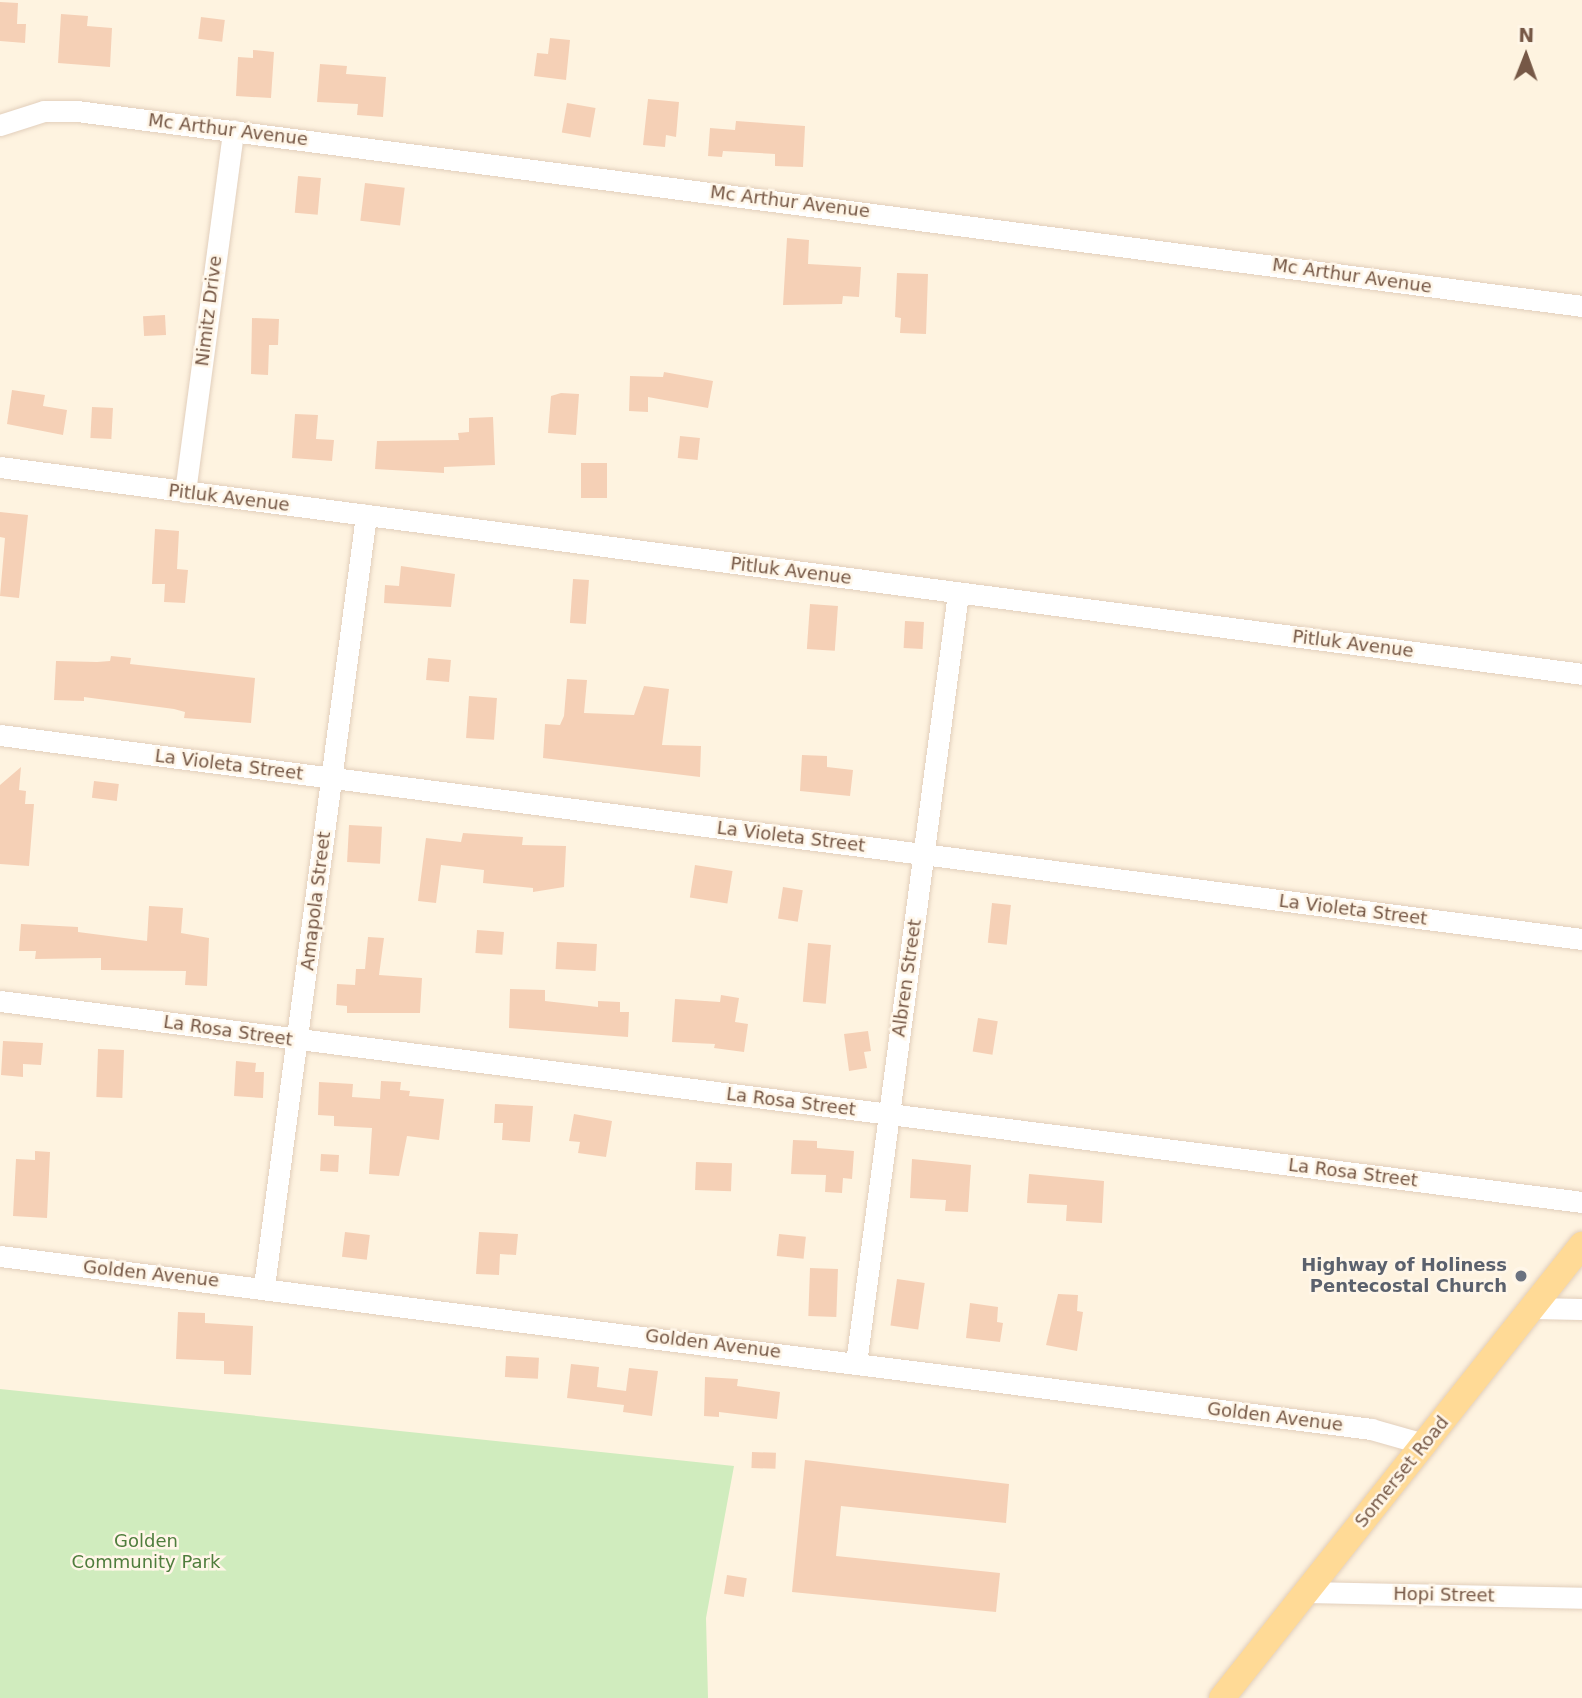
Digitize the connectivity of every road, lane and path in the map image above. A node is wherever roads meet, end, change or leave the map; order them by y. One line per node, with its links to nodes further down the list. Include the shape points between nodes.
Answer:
1 (0, 125): 2 (street, Mc Arthur Avenue, via 44,111 77,111)
2 (233, 130): 3 (street, Mc Arthur Avenue); 5 (street, Nimitz Drive)
3 (1582, 306)
4 (0, 467): 5 (street, Pitluk Avenue)
5 (186, 492): 6 (street, Pitluk Avenue)
6 (366, 515): 7 (street, Pitluk Avenue); 10 (street, Amapola Street)
7 (958, 593): 8 (street, Pitluk Avenue); 11 (street, Albren Street)
8 (1582, 674)
9 (0, 735): 10 (street, La Violeta Street)
10 (332, 778): 11 (street, La Violeta Street); 14 (street, Amapola Street)
11 (923, 853): 12 (street, La Violeta Street); 15 (street, Albren Street)
12 (1582, 939)
13 (0, 1001): 14 (street, La Rosa Street)
14 (299, 1041): 15 (street, La Rosa Street); 19 (street, Amapola Street)
15 (889, 1114): 16 (street, La Rosa Street); 22 (street, Albren Street)
16 (1582, 1202)
17 (1582, 1245): 20 (main road, Somerset Road)
18 (0, 1256): 19 (street, Golden Avenue)
19 (264, 1286): 22 (street, Golden Avenue)
20 (1532, 1308): 21 (street); 23 (main road, Somerset Road)
21 (1582, 1309)
22 (856, 1363): 23 (street, Golden Avenue, via 1371,1429)
23 (1424, 1444): 24 (main road, Somerset Road)
24 (1306, 1592): 25 (street, Hopi Street); 26 (main road, Somerset Road)
25 (1582, 1598)
26 (1222, 1698)

